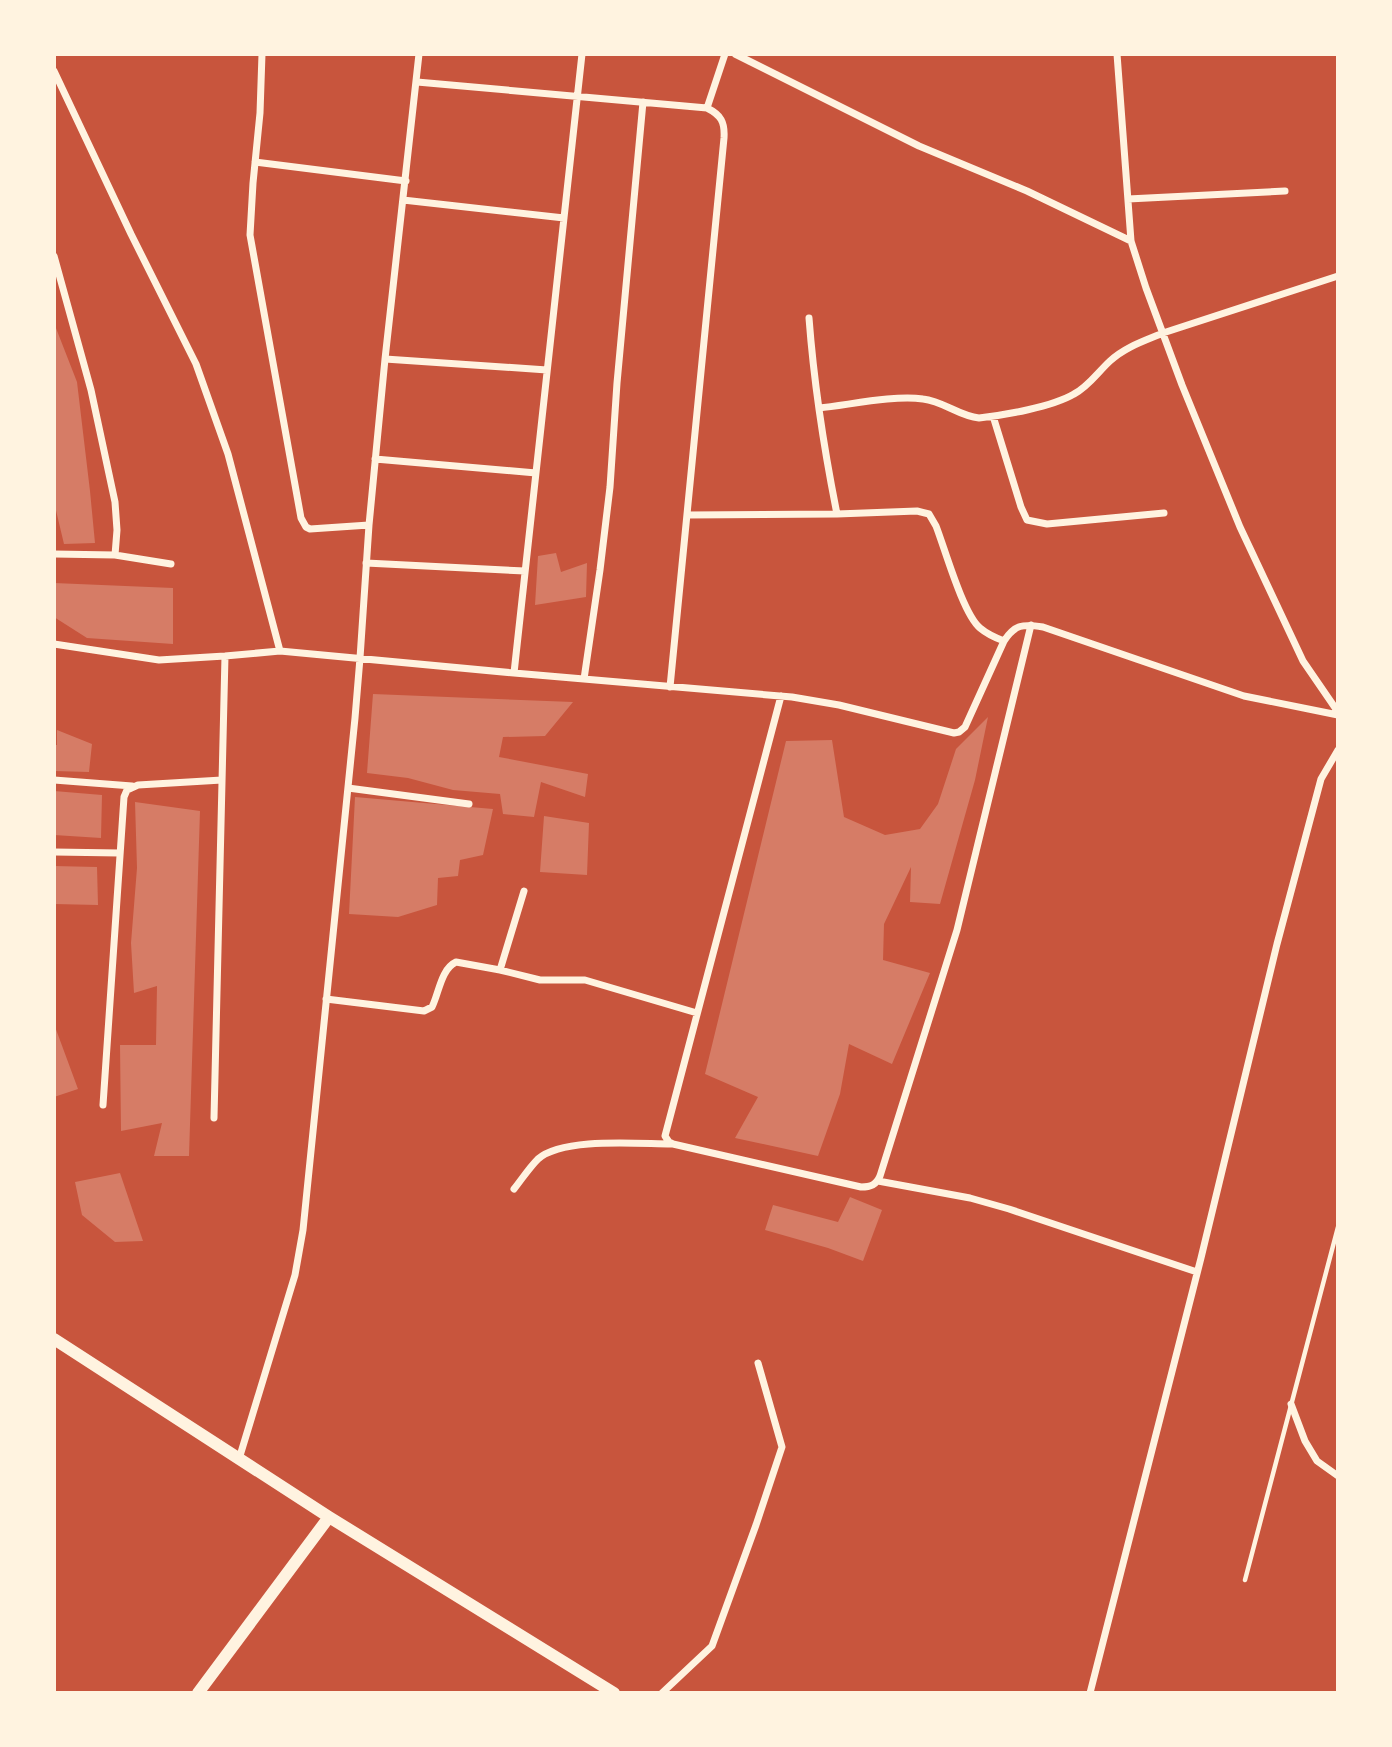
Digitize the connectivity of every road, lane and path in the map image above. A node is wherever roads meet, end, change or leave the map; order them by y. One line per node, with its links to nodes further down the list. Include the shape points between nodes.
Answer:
1 (262, 54): 12 (street)
2 (419, 54): 8 (street)
3 (582, 54): 9 (street)
4 (725, 54): 11 (street)
5 (735, 54): 18 (street, via 919,146)
6 (1117, 54): 15 (street)
7 (54, 71): 41 (street, via 196,364 228,454)
8 (417, 82): 9 (street); 13 (street)
9 (577, 97): 10 (street); 17 (street)
10 (643, 102): 11 (street); 45 (street, via 610,487)
11 (707, 108): 30 (street, via 722,119 725,128)
12 (255, 162): 13 (street); 32 (street, via 250,235 301,518 310,529)
13 (405, 181): 16 (street)
14 (1285, 191): 15 (street)
15 (1128, 199): 18 (street)
16 (403, 200): 17 (street); 23 (street)
17 (564, 218): 24 (street)
18 (1131, 241): 22 (street)
19 (54, 256): 34 (street, via 91,390 115,502)
20 (1338, 276): 22 (street)
21 (809, 318): 25 (street)
22 (1163, 333): 26 (street, via 1124,349 1076,394); 48 (street, via 1240,527 1303,661)
23 (384, 359): 24 (street); 27 (street)
24 (547, 370): 28 (street)
25 (819, 408): 26 (street, via 904,398 925,399 969,417); 31 (street)
26 (993, 416): 29 (street, via 1027,520 1047,524)
27 (376, 458): 28 (street); 32 (street)
28 (536, 473): 37 (street)
29 (1164, 513)
30 (687, 514): 31 (street); 46 (street)
31 (837, 514): 39 (street, via 929,514 968,613 978,627)
32 (369, 525): 35 (street)
33 (54, 554): 34 (street)
34 (115, 555): 36 (street)
35 (366, 563): 37 (street); 43 (street)
36 (171, 564)
37 (525, 571): 44 (street)
38 (1031, 625): 39 (street, via 1011,631); 48 (street, via 1244,696); 64 (street, via 957,930)
39 (1004, 641): 47 (street, via 959,732)
40 (54, 645): 42 (street, via 159,660)
41 (280, 651): 42 (street); 43 (street)
42 (225, 656): 51 (street)
43 (360, 658): 44 (street); 53 (street)
44 (514, 673): 45 (street)
45 (584, 679): 46 (street)
46 (670, 687): 47 (street)
47 (781, 696): 60 (street)
48 (1338, 713)
49 (1338, 750): 67 (street, via 1321,779)
50 (54, 780): 52 (street)
51 (222, 780): 52 (street); 62 (street)
52 (132, 786): 56 (street, via 123,804)
53 (348, 788): 54 (street); 59 (street)
54 (469, 804)
55 (54, 852): 56 (street)
56 (120, 853): 61 (street)
57 (524, 891): 58 (street)
58 (500, 970): 59 (street, via 464,962 450,965 432,1007 424,1011); 60 (street, via 540,980 585,980)
59 (326, 999): 71 (street, via 295,1275)
60 (697, 1013): 63 (street, via 665,1132)
61 (103, 1104)
62 (214, 1118)
63 (673, 1144): 64 (street, via 861,1187); 65 (street, via 562,1148 540,1158)
64 (877, 1181): 67 (street, via 1009,1209)
65 (514, 1189)
66 (1338, 1227): 70 (lane)
67 (1197, 1272): 78 (street)
68 (54, 1339): 71 (main road)
69 (758, 1363): 77 (street, via 782,1447 712,1646)
70 (1291, 1404): 72 (street, via 1317,1461); 74 (lane)
71 (239, 1459): 73 (main road)
72 (1338, 1476)
73 (329, 1517): 75 (main road); 76 (main road)
74 (1245, 1580)
75 (198, 1693)
76 (614, 1693)
77 (662, 1693)
78 (1090, 1693)

